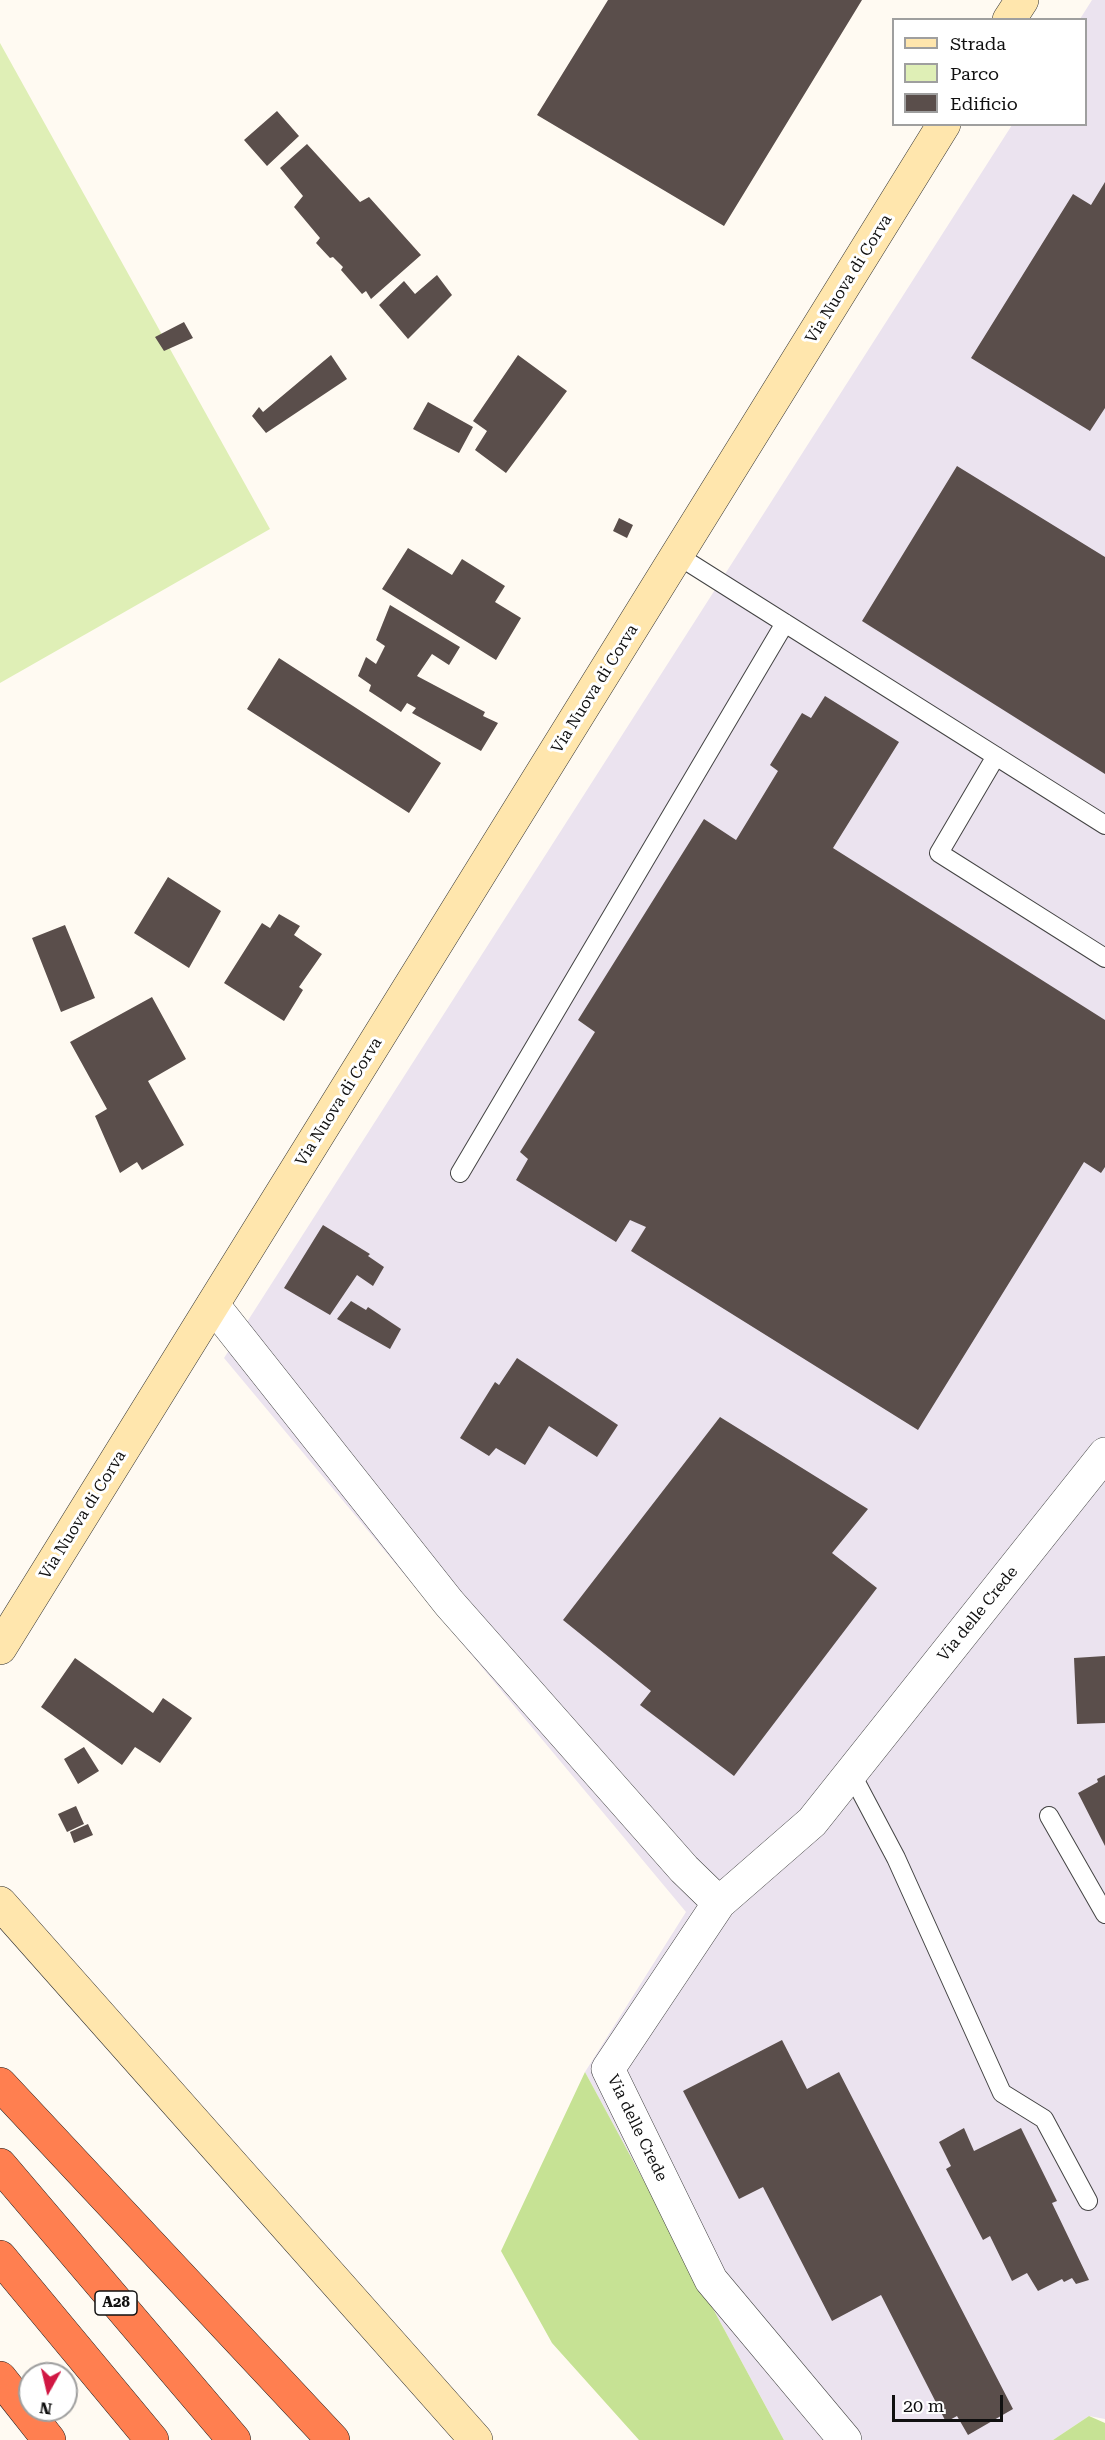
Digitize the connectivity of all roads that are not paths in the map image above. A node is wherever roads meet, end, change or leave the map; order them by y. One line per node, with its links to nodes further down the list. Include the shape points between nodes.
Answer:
1 (1022, 0): 2 (main road)
2 (1010, 18)
3 (943, 126): 4 (main road, Via Nuova di Corva)
4 (677, 555): 5 (lane); 10 (main road, Via Nuova di Corva)
5 (785, 623): 6 (lane); 9 (lane)
6 (996, 756): 7 (lane); 8 (lane, via 939,853)
7 (1105, 825)
8 (1105, 958)
9 (460, 1173)
10 (213, 1305): 12 (main road, Via Nuova di Corva); 16 (street, via 449,1603)
11 (1105, 1454): 13 (street, Via delle Crede)
12 (0, 1648)
13 (851, 1773): 16 (street, Via delle Crede, via 812,1822); 20 (lane, via 896,1858 1002,2093 1044,2119)
14 (1049, 1816): 17 (lane)
15 (0, 1903): 27 (main road)
16 (719, 1904): 28 (street, Via delle Crede, via 608,2069 711,2280)
17 (1105, 1914)
18 (0, 2084): 26 (highway)
19 (0, 2165): 25 (highway, A28)
20 (1088, 2201)
21 (0, 2257): 24 (highway)
22 (0, 2378): 23 (highway)
23 (49, 2440)
24 (152, 2440)
25 (234, 2440)
26 (333, 2440)
27 (476, 2440)
28 (845, 2440)

